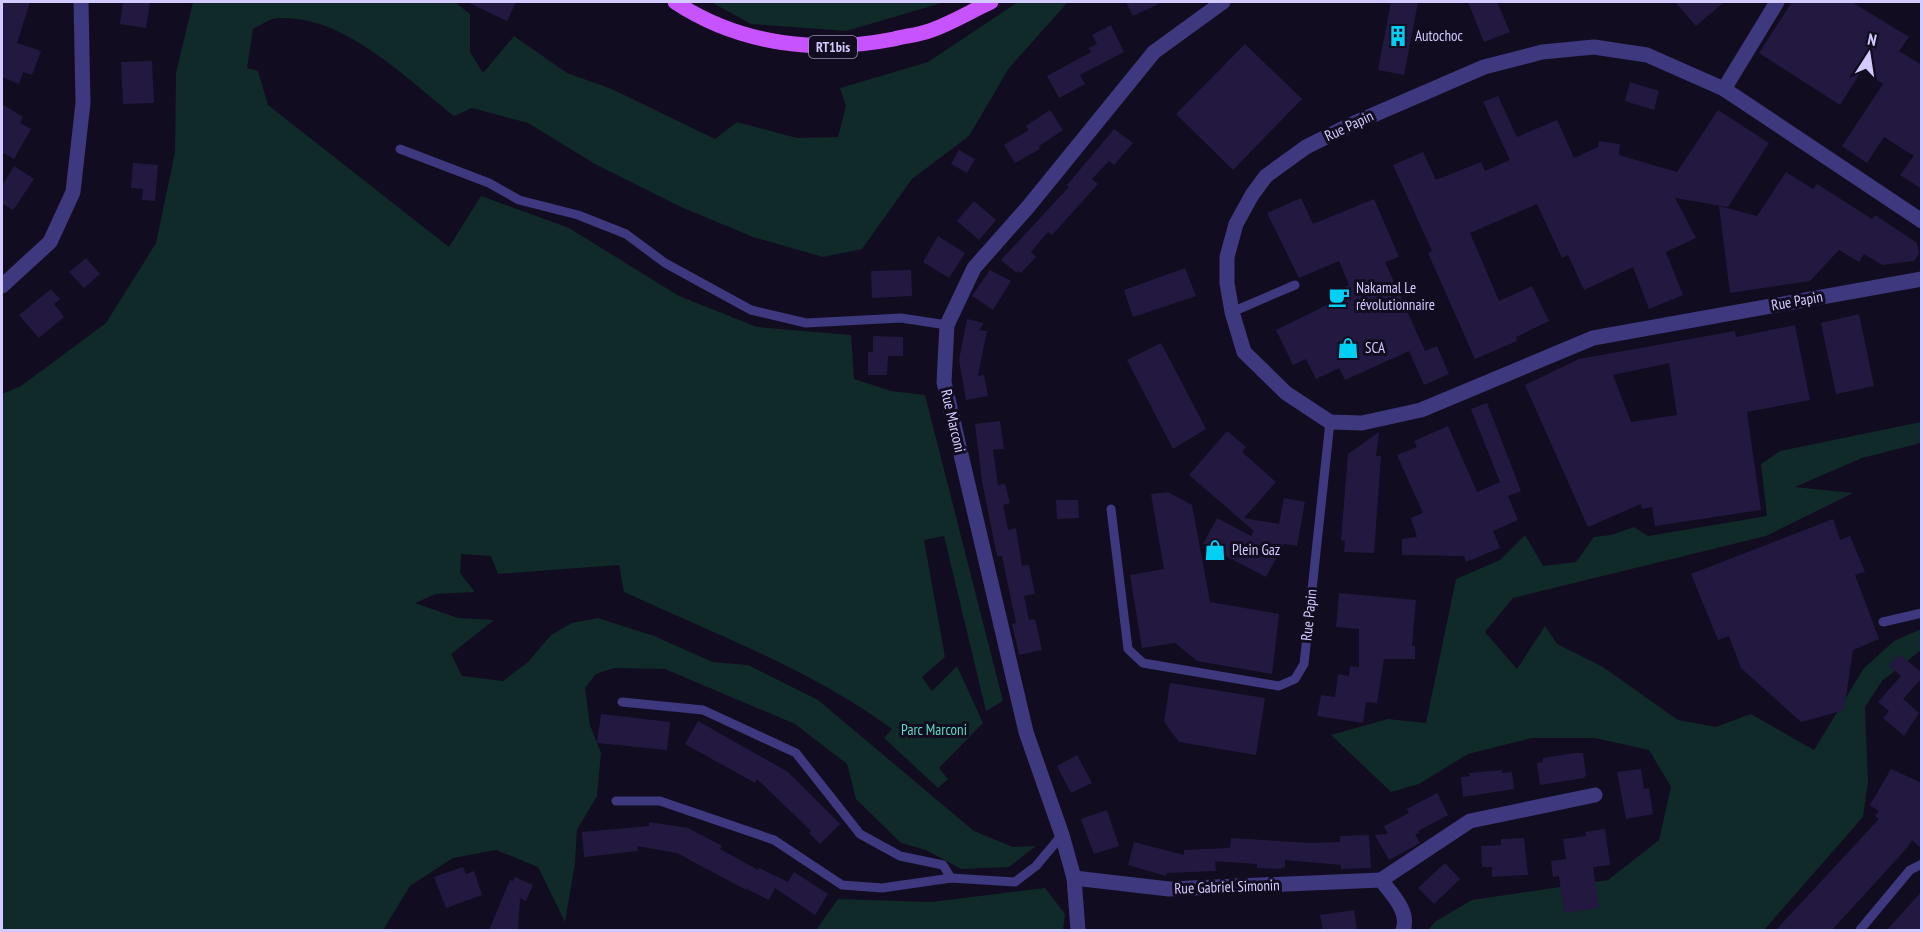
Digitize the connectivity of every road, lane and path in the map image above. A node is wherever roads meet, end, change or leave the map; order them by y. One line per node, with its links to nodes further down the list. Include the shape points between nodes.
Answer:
1 (81, 2): 11 (street, via 83,103 73,192 50,242)
2 (675, 2): 3 (main road, RT1bis, via 702,18 760,39 829,47 856,46 929,31)
3 (991, 2)
4 (1223, 2): 13 (street, Rue Marconi, via 1154,52 974,268)
5 (1777, 2): 6 (street)
6 (1724, 89): 8 (street, Rue Papin); 12 (street, Rue Papin, via 1647,55 1594,47 1542,52 1484,67 1350,125 1283,162 1252,195 1236,224 1227,257)
7 (400, 149): 13 (lane, via 489,183 519,200 578,215 626,234 665,263 751,310 806,323 901,318)
8 (1922, 221)
9 (1922, 279): 14 (street, Rue Papin, via 1593,338 1422,410 1362,423)
10 (1295, 285): 12 (lane)
11 (2, 286)
12 (1232, 312): 14 (street, Rue Papin, via 1244,352 1286,393)
13 (947, 325): 21 (street, Rue Marconi, via 944,382 1026,732)
14 (1330, 422): 15 (lane, Rue Papin, via 1304,664 1295,679 1279,686 1143,663 1128,649)
15 (1112, 509)
16 (1922, 614): 17 (lane)
17 (1883, 622)
18 (622, 702): 23 (lane, via 703,710 796,753 860,834 900,856 943,865)
19 (1595, 795): 25 (street, via 1470,821)
20 (616, 801): 23 (lane, via 660,801 774,840 842,885 882,888)
21 (1062, 836): 23 (lane, via 1036,866 1015,882); 24 (street, Rue Marconi)
22 (1922, 864): 28 (lane, via 1910,870)
23 (951, 878)
24 (1074, 878): 25 (street, Rue Gabriel Simonin, via 1169,889); 26 (street, Rue Marconi)
25 (1381, 880): 27 (street, via 1400,905)
26 (1078, 930)
27 (1403, 930)
28 (1860, 930)

